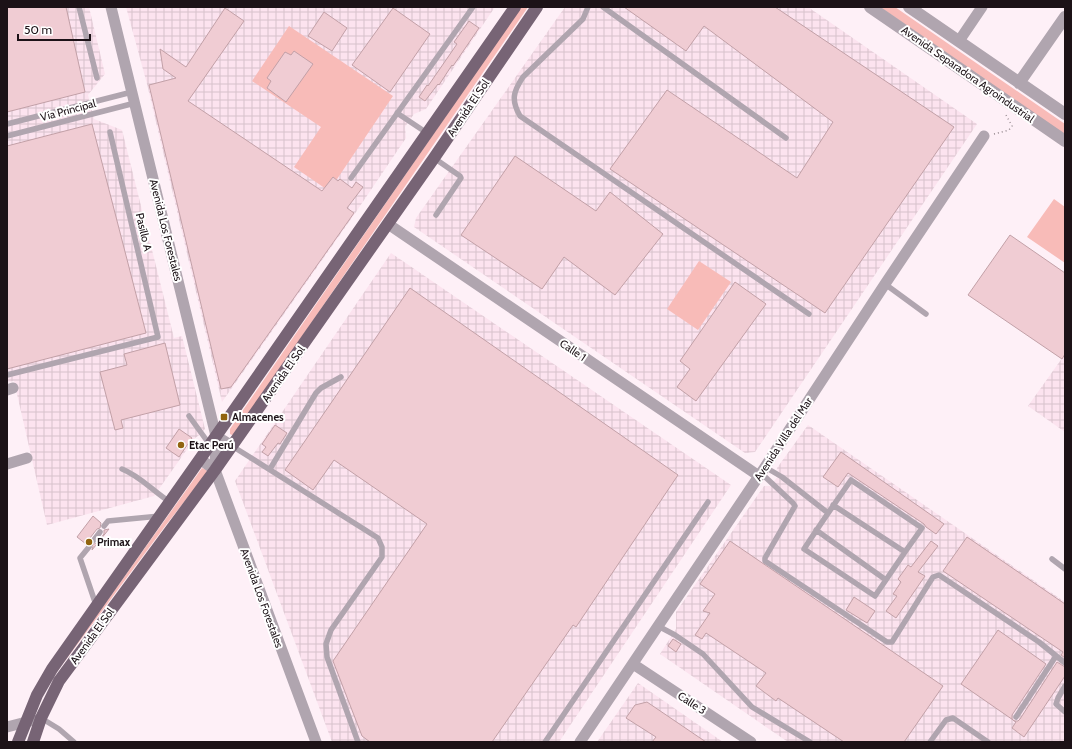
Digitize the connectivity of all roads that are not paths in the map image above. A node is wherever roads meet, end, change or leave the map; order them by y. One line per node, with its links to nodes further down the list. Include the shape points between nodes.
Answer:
1 (79, 7): 14 (lane)
2 (111, 7): 16 (street, Avenida Los Forestales)
3 (473, 7): 17 (lane)
4 (515, 7): 21 (main road, Avenida El Sol)
5 (538, 7): 26 (main road, Avenida El Sol)
6 (588, 7): 31 (lane, via 583,19 523,77 516,87 514,106 520,116)
7 (603, 7): 24 (lane)
8 (870, 7): 25 (street, Avenida Separadora Agroindustrial)
9 (909, 7): 13 (street, Avenida Separadora Agroindustrial)
10 (982, 7): 13 (street)
11 (1065, 17): 15 (street)
12 (1065, 31): 15 (street)
13 (959, 41): 15 (street, Avenida Separadora Agroindustrial)
14 (96, 78)
15 (1022, 85): 18 (street, Avenida Separadora Agroindustrial)
16 (133, 97): 19 (lane); 22 (lane, Vía Principal); 36 (street, Avenida Los Forestales)
17 (398, 113): 21 (lane); 27 (lane)
18 (1065, 114)
19 (7, 124)
20 (110, 132): 33 (lane, Pasillo A, via 158,337)
21 (428, 133): 36 (main road, Avenida El Sol)
22 (7, 136)
23 (984, 136): 30 (street, Avenida Villa del Mar)
24 (786, 138)
25 (1065, 141)
26 (434, 158): 28 (lane, via 461,178); 29 (main road, Avenida El Sol)
27 (350, 178)
28 (436, 215)
29 (388, 224): 37 (main road, Avenida El Sol); 44 (street, Calle 1)
30 (885, 284): 32 (lane); 44 (street, Avenida Villa del Mar)
31 (810, 314)
32 (926, 314)
33 (7, 375)
34 (341, 377): 42 (lane, via 316,393)
35 (189, 416): 36 (lane)
36 (213, 440): 37 (street); 39 (main road, Avenida El Sol); 43 (street, Avenida Los Forestales)
37 (232, 446): 42 (lane); 43 (main road, Avenida El Sol)
38 (27, 458): 40 (street)
39 (200, 459): 43 (street); 45 (main road, Avenida El Sol)
40 (7, 464)
41 (122, 469): 45 (lane)
42 (270, 469): 74 (lane, via 378,538 382,547 382,558 331,630 326,644 327,657)
43 (215, 470): 67 (main road, Avenida El Sol, via 59,681); 73 (street, Avenida Los Forestales)
44 (761, 472): 48 (lane, via 782,477); 60 (street, Avenida Villa del Mar); 61 (lane, via 795,506 765,561 887,642 892,642 933,577 939,575)
45 (170, 502): 49 (main road, Avenida El Sol)
46 (708, 502): 75 (lane)
47 (833, 505): 48 (lane); 55 (lane); 55 (lane, via 851,480 922,528)
48 (828, 513): 51 (lane)
49 (160, 516): 50 (lane, via 108,520); 59 (main road, Avenida El Sol)
50 (104, 526)
51 (816, 530): 58 (lane); 58 (lane, via 804,549 875,596)
52 (100, 532): 53 (lane)
53 (94, 540)
54 (89, 547): 59 (lane, via 80,558)
55 (905, 552): 58 (lane)
56 (1052, 559): 57 (lane)
57 (1065, 569)
58 (886, 580)
59 (96, 606): 68 (main road, Avenida El Sol, via 37,694)
60 (658, 626): 63 (street, Avenida Villa del Mar); 78 (lane, via 703,654 752,707)
61 (1056, 656): 62 (lane); 66 (lane)
62 (1065, 663)
63 (633, 664): 76 (street, Avenida Villa del Mar); 77 (street, Calle 3)
64 (1065, 686): 65 (lane, via 1056,704)
65 (1065, 712)
66 (1016, 717)
67 (41, 718): 68 (street); 71 (main road, Avenida El Sol); 72 (lane)
68 (26, 723): 69 (street); 70 (main road, Avenida El Sol)
69 (7, 727)
70 (17, 741)
71 (33, 742)
72 (74, 742)
73 (316, 742)
74 (358, 742)
75 (544, 742)
76 (580, 742)
77 (751, 742)
78 (810, 742)
79 (930, 742): 80 (lane, via 946,720 954,718)
80 (988, 742)

